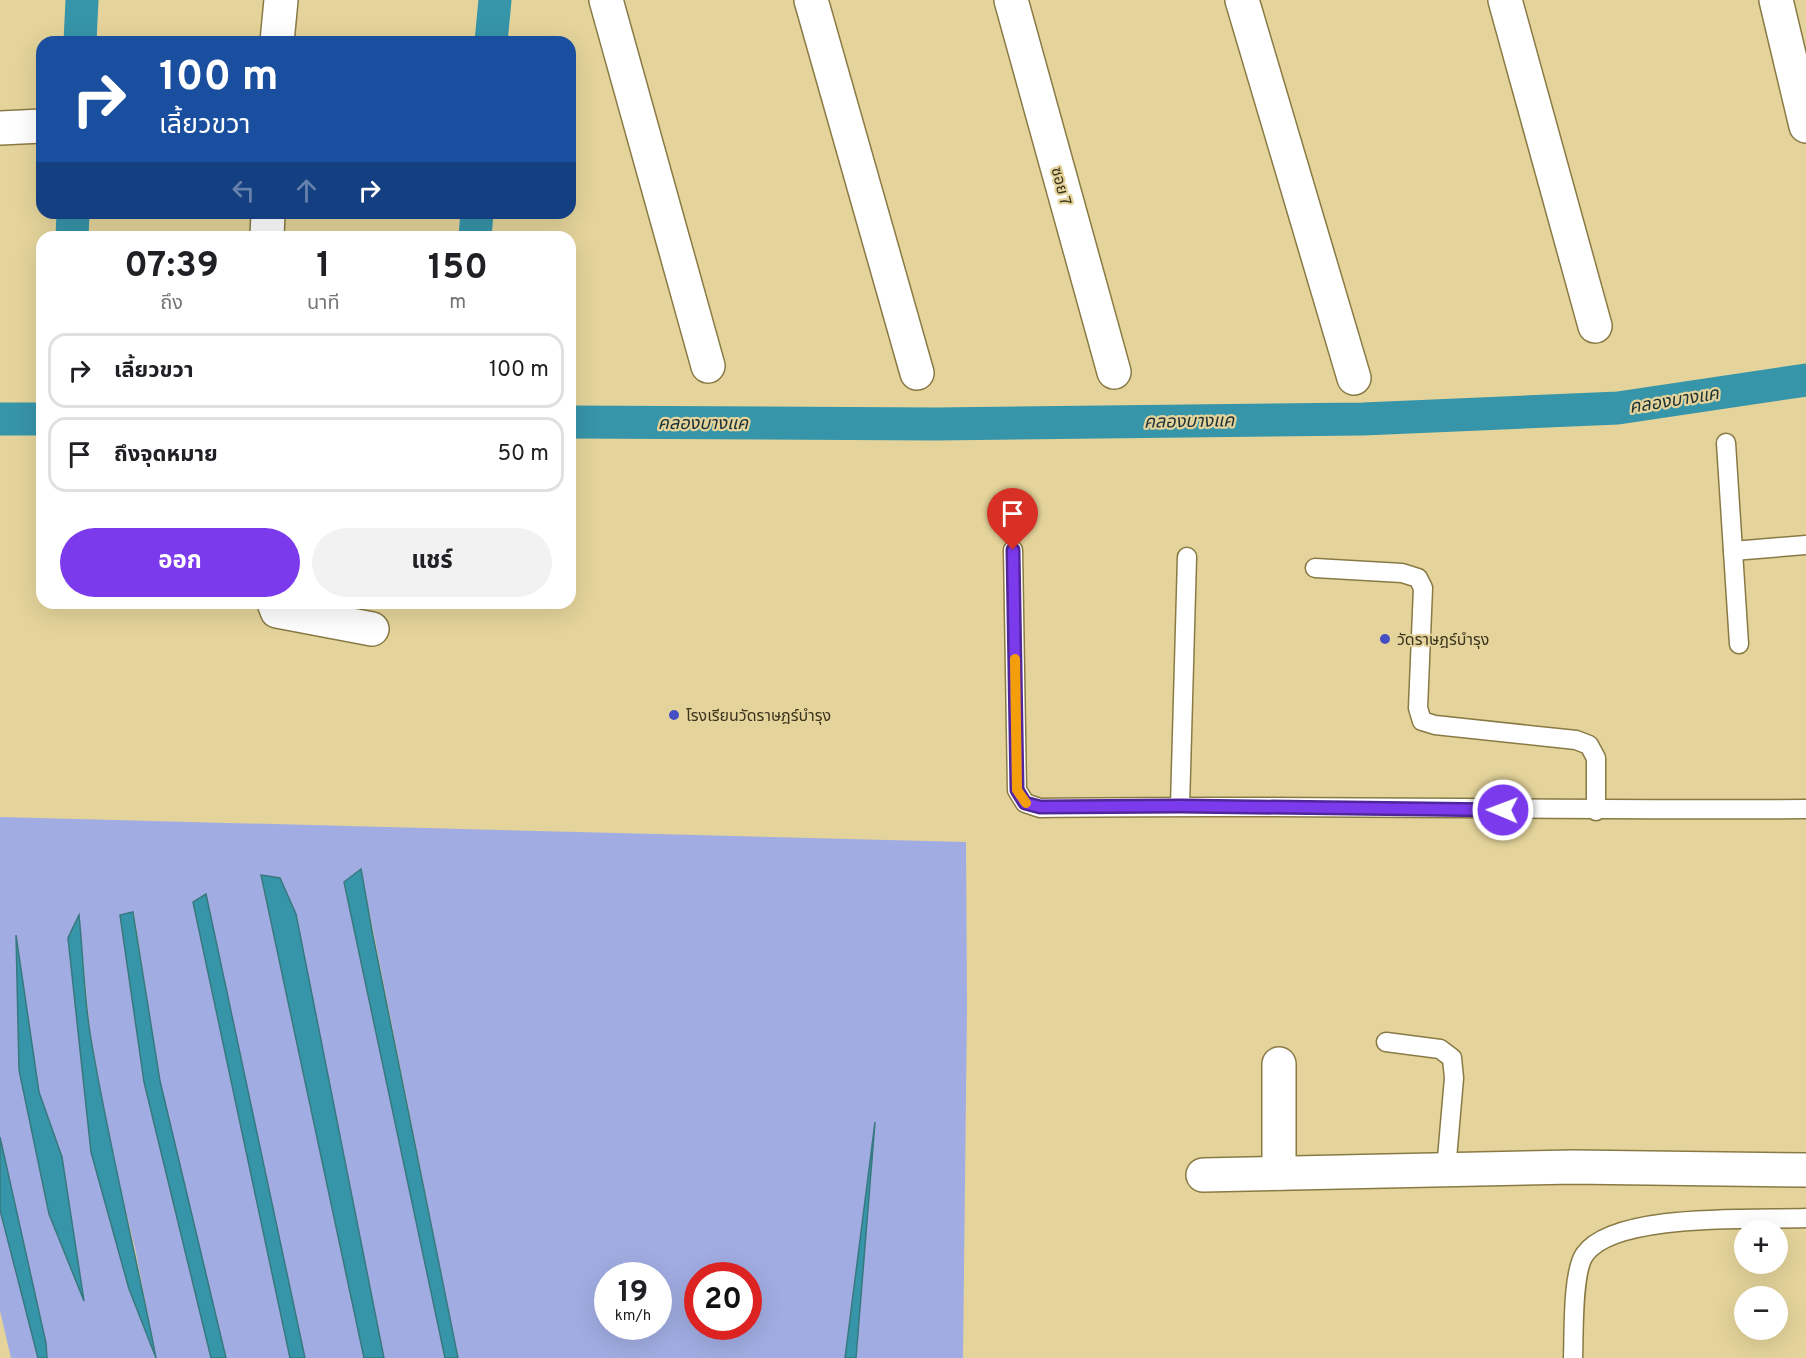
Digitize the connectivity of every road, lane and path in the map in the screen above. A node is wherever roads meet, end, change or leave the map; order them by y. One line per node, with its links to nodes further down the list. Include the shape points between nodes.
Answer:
1 (281, 0): 8 (street)
2 (606, 0): 13 (street)
3 (811, 0): 15 (street)
4 (1011, 0): 14 (street, ซอย 7)
5 (1242, 0): 16 (street)
6 (1505, 0): 12 (street)
7 (1776, 0): 10 (street)
8 (278, 36)
9 (36, 126): 11 (street)
10 (1806, 126)
11 (0, 128)
12 (1595, 326)
13 (708, 366)
14 (1114, 372)
15 (917, 374)
16 (1354, 378)
17 (1726, 443): 20 (lane)
18 (1806, 546): 20 (lane)
19 (1013, 550): 26 (lane, via 1017,790 1025,803 1040,807)
20 (1733, 550): 25 (lane)
21 (1187, 556): 26 (lane)
22 (1315, 568): 28 (lane, via 1402,573 1418,578 1423,588 1418,708 1422,721 1588,745 1596,758)
23 (276, 609): 24 (street)
24 (372, 629)
25 (1739, 644)
26 (1180, 806): 28 (lane)
27 (1806, 809): 28 (lane)
28 (1596, 811)
29 (1386, 1042): 31 (lane, via 1440,1049 1452,1059 1454,1078)
30 (1279, 1064): 33 (street)
31 (1446, 1170): 32 (street); 33 (street)
32 (1806, 1170)
33 (1279, 1173): 34 (street)
34 (1203, 1174)
35 (1806, 1218): 36 (lane, via 1658,1223 1606,1236 1584,1254 1577,1275)
36 (1573, 1358)

